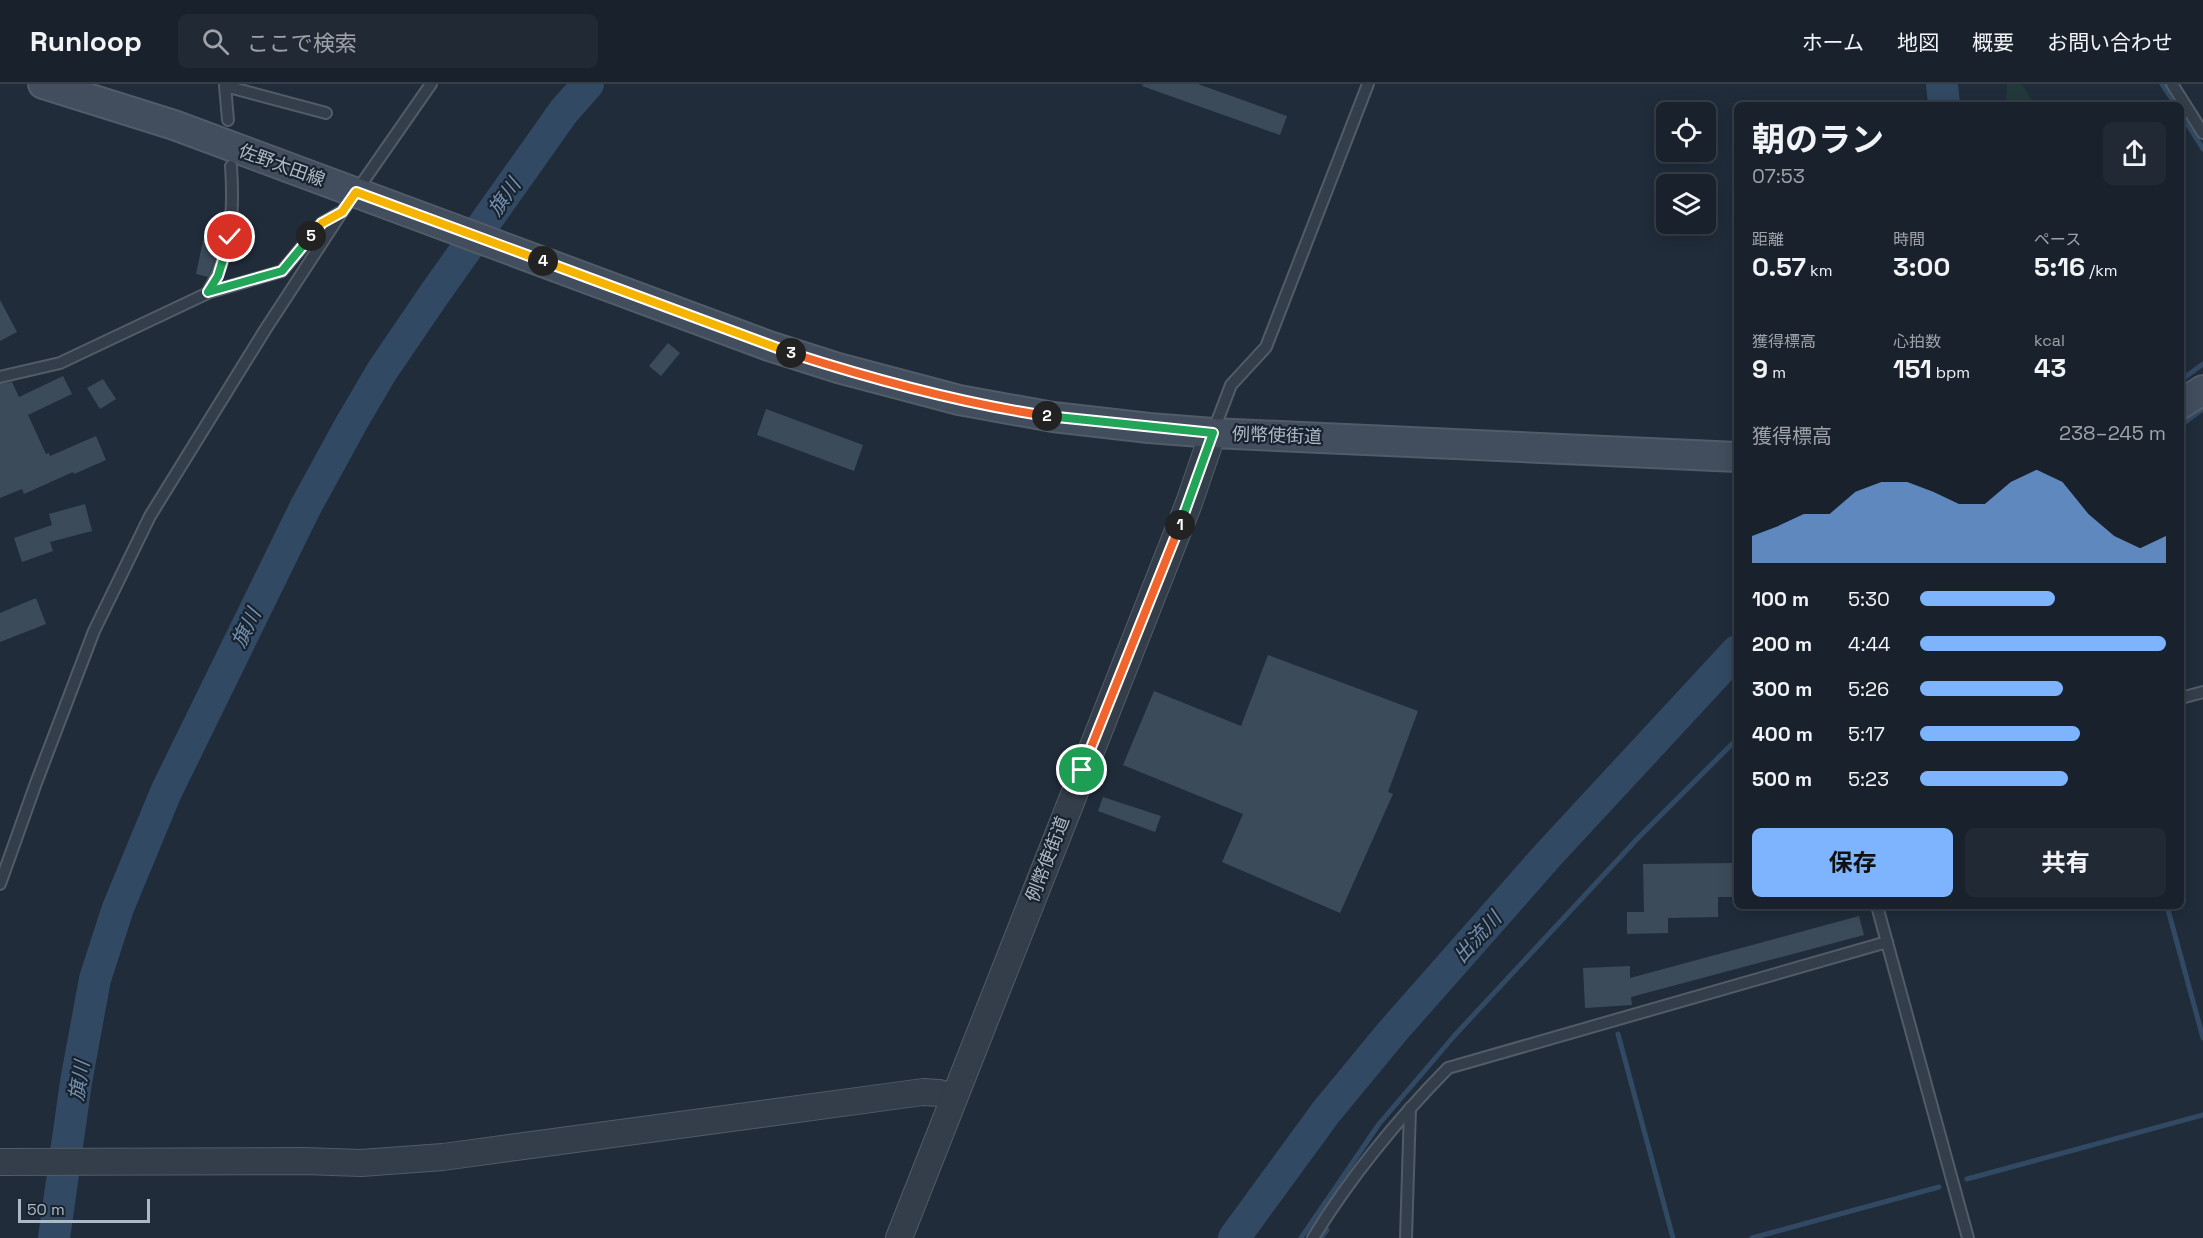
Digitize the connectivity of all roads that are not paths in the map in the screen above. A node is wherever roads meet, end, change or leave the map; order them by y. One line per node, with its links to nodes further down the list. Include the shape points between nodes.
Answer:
1 (43, 84): 11 (main road, 佐野太田線, via 174,124)
2 (431, 84): 11 (lane)
3 (1368, 84): 16 (lane, via 1266,347 1231,385)
4 (2172, 84): 5 (lane)
5 (2183, 102)
6 (2184, 103): 9 (lane)
7 (326, 113): 8 (lane, via 225,86)
8 (228, 120)
9 (2203, 133)
10 (231, 166): 12 (lane, via 230,237 218,276)
11 (356, 200): 12 (lane, via 322,223 282,271); 16 (main road, 佐野太田線, via 838,368 959,400 1053,417); 20 (lane, via 265,330 150,516 94,631)
12 (208, 292): 13 (lane, via 60,363)
13 (0, 377)
14 (2203, 390): 15 (main road)
15 (2184, 402)
16 (1213, 433): 17 (main road, 例幣使街道); 23 (street, 例幣使街道, via 1189,504)
17 (1734, 457)
18 (2203, 693): 19 (lane)
19 (2184, 697)
20 (0, 884)
21 (1878, 909): 22 (lane)
22 (1887, 942): 24 (lane, via 1449,1068); 29 (lane)
23 (953, 1098): 25 (street, via 923,1092 443,1157 361,1163); 26 (street, 例幣使街道)
24 (1410, 1107): 27 (lane, via 1337,1199); 28 (lane)
25 (0, 1162)
26 (899, 1238)
27 (1313, 1238)
28 (1406, 1238)
29 (1968, 1238)

